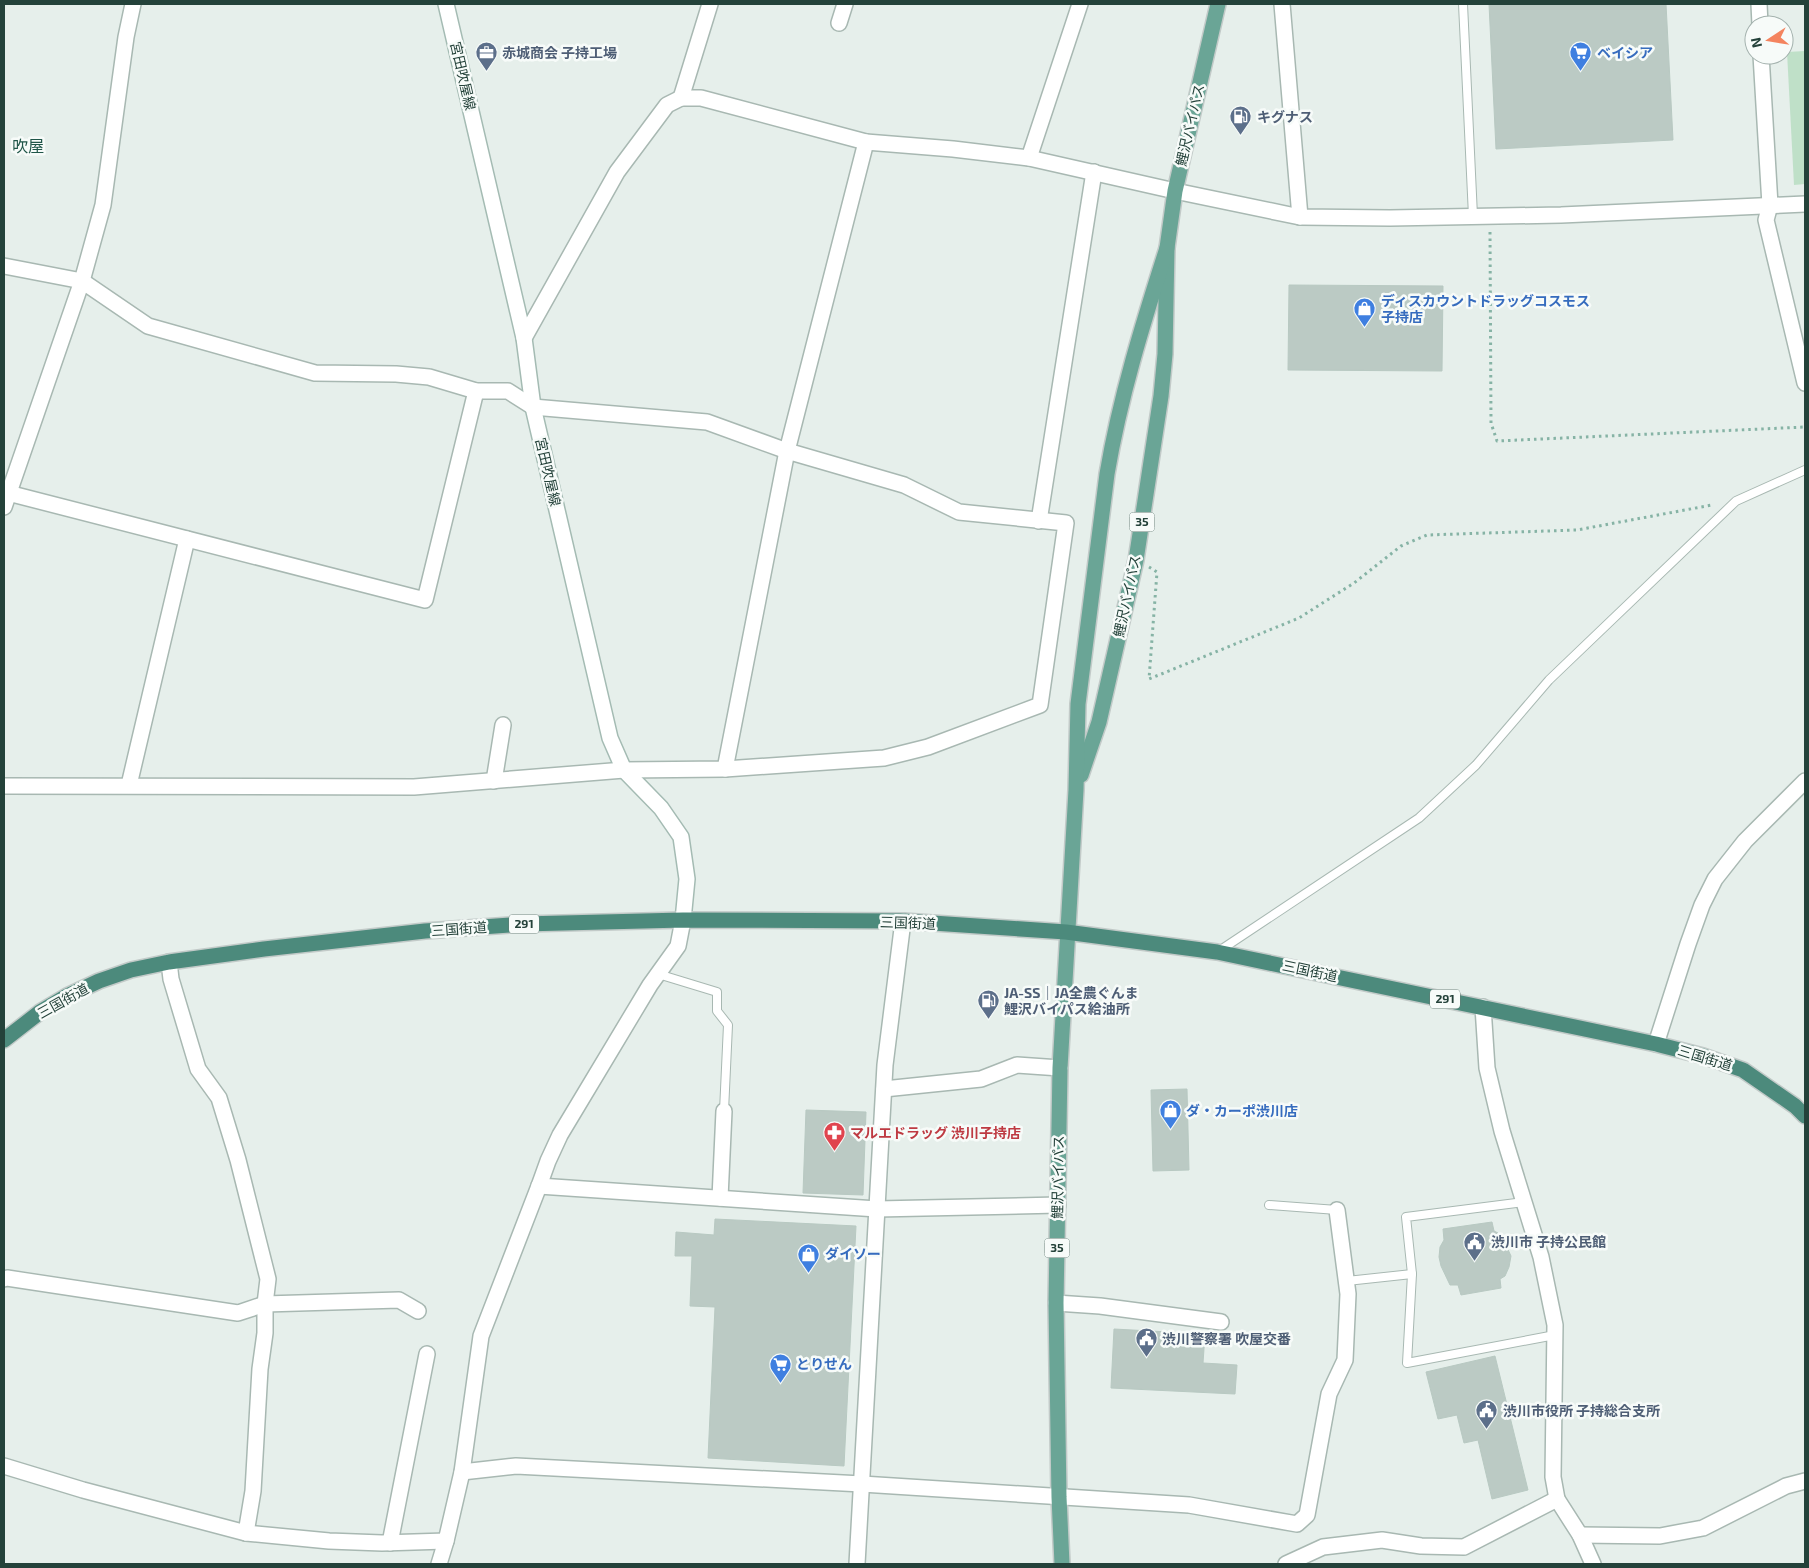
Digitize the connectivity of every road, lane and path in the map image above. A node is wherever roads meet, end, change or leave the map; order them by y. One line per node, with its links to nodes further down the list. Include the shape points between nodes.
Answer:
1 (133, 4): 23 (street, via 103,205)
2 (446, 4): 24 (street, 宮田吹屋線)
3 (710, 4): 11 (street)
4 (845, 4): 9 (street)
5 (1080, 4): 13 (street)
6 (1218, 4): 15 (main road, 鯉沢バイパス / 35)
7 (1282, 4): 20 (street)
8 (1463, 4): 18 (lane)
9 (839, 23)
10 (1763, 65): 17 (street)
11 (681, 98): 12 (street, via 701,98); 24 (street, via 666,105 617,172)
12 (866, 142): 13 (street); 29 (street)
13 (1029, 158): 14 (street)
14 (1094, 172): 15 (street); 33 (street)
15 (1174, 191): 20 (street); 21 (main road, 鯉沢バイパス / 35)
16 (1805, 204): 17 (street)
17 (1770, 205): 19 (street); 25 (street, via 1766,220)
18 (1473, 216): 19 (street); 20 (street)
19 (1490, 216): 28 (path, via 1491,423 1497,441)
20 (1300, 217)
21 (1167, 248): 35 (main road, 鯉沢バイパス / 35, via 1161,396); 43 (main road, 鯉沢バイパス / 35, via 1138,339 1111,447 1078,704)
22 (4, 266): 23 (street)
23 (82, 281): 26 (street, via 148,326 315,372 429,377); 31 (street)
24 (524, 338): 27 (street, 宮田吹屋線)
25 (1805, 383)
26 (476, 390): 27 (street, via 508,391); 34 (street, via 425,600)
27 (533, 407): 29 (street, via 707,422); 38 (street, 宮田吹屋線, via 610,738)
28 (1805, 427)
29 (787, 451): 33 (street, via 904,485 959,512); 37 (street)
30 (1805, 470): 32 (lane)
31 (6, 500): 34 (street)
32 (1736, 501): 35 (path, via 1577,530 1427,535 1401,546 1354,583 1299,618 1149,679 1157,572); 47 (lane, via 1549,680 1476,765 1419,818)
33 (1038, 521): 37 (street, via 1066,523 1040,705 928,747 884,758)
34 (187, 539): 41 (street)
35 (1136, 560): 43 (main road, 鯉沢バイパス / 35, via 1099,722)
36 (503, 725): 39 (street)
37 (725, 769): 38 (street)
38 (624, 770): 39 (street); 44 (street, 宮田吹屋線, via 661,808 681,837 687,879)
39 (494, 781): 41 (street, via 414,786)
40 (1805, 781): 52 (street, via 1745,841 1715,879 1688,944)
41 (129, 785): 42 (street)
42 (4, 786)
43 (1076, 790): 46 (main road, 鯉沢バイパス / 35)
44 (683, 920): 45 (highway, 三国街道 / 291); 48 (highway, 三国街道 / 291, via 523,924 425,931); 49 (street, 宮田吹屋線, via 678,946)
45 (904, 921): 46 (highway, 三国街道 / 291); 54 (street)
46 (1066, 932): 47 (highway, 三国街道 / 291); 53 (main road, 鯉沢バイパス / 35)
47 (1218, 952): 50 (highway, 三国街道 / 291)
48 (169, 962): 51 (highway, 三国街道 / 291, via 131,970 67,996); 68 (street, via 171,979 198,1069 219,1098 238,1160 268,1279)
49 (658, 974): 55 (lane, via 716,992 717,1011 728,1025); 57 (street, 宮田吹屋線, via 560,1135)
50 (1483, 1007): 52 (highway, 三国街道 / 291); 59 (street, via 1487,1068)
51 (4, 1040)
52 (1656, 1044): 56 (highway, 三国街道 / 291, via 1743,1070)
53 (1060, 1068): 54 (street, via 1017,1065 981,1079); 60 (main road, 鯉沢バイパス / 35)
54 (884, 1089): 62 (street)
55 (724, 1111): 58 (street)
56 (1805, 1116)
57 (540, 1186): 58 (street); 74 (street, 宮田吹屋線, via 481,1336)
58 (720, 1198): 62 (street)
59 (1524, 1202): 64 (lane, via 1406,1217); 71 (street, via 1541,1257)
60 (1058, 1205): 62 (street); 67 (main road, 鯉沢バイパス / 35)
61 (1269, 1205): 63 (lane)
62 (878, 1209): 76 (street)
63 (1337, 1210): 66 (street)
64 (1412, 1274): 66 (lane); 71 (lane, via 1406,1363)
65 (4, 1279): 68 (street, via 238,1313)
66 (1346, 1281): 77 (street, via 1345,1360 1329,1394 1307,1515 1296,1524 1189,1504)
67 (1056, 1303): 70 (street); 77 (main road, 鯉沢バイパス / 35)
68 (265, 1304): 69 (street, via 399,1300); 79 (street, via 253,1491)
69 (418, 1311)
70 (1220, 1322)
71 (1555, 1335): 78 (street, via 1553,1477)
72 (427, 1354): 82 (street)
73 (4, 1466): 79 (street)
74 (462, 1472): 76 (street, via 516,1466); 81 (street, 宮田吹屋線)
75 (1805, 1481): 80 (street, via 1786,1486 1704,1528 1660,1536)
76 (862, 1484): 77 (street); 84 (street)
77 (1059, 1497): 85 (main road, 鯉沢バイパス / 35)
78 (1557, 1499): 80 (street); 86 (street, via 1464,1547 1421,1546 1382,1540 1323,1547)
79 (246, 1533): 82 (street)
80 (1580, 1535): 87 (street)
81 (446, 1541): 82 (street); 83 (street, 宮田吹屋線)
82 (390, 1543)
83 (439, 1564)
84 (857, 1564)
85 (1062, 1564)
86 (1286, 1564)
87 (1593, 1564)

